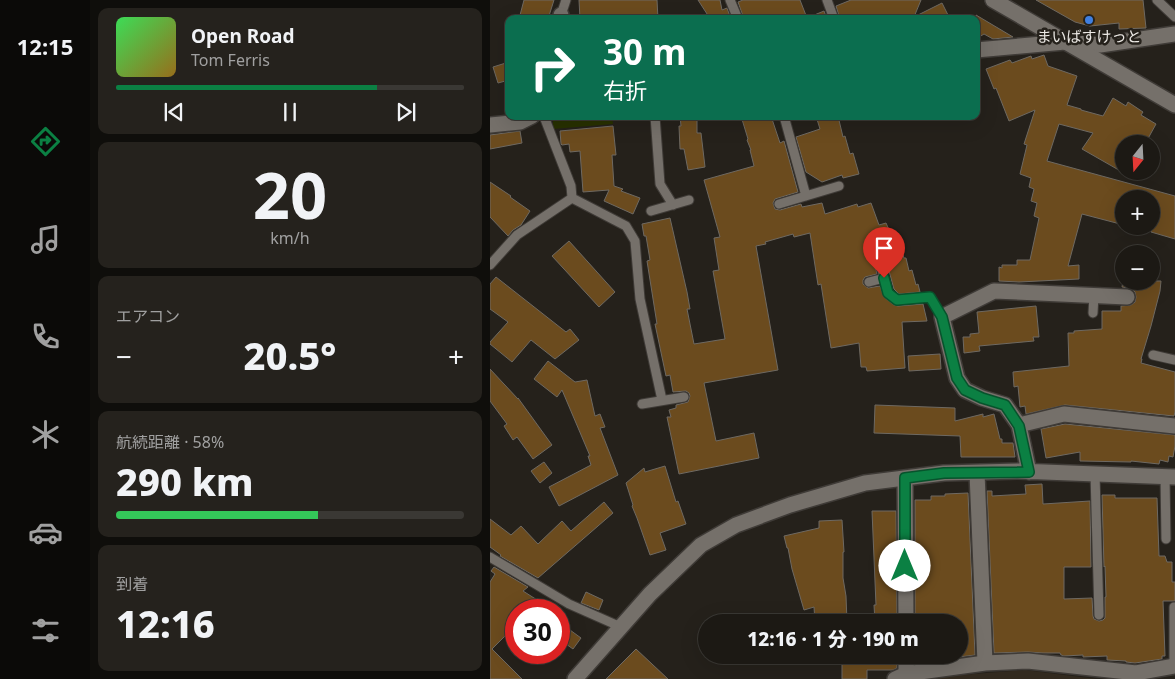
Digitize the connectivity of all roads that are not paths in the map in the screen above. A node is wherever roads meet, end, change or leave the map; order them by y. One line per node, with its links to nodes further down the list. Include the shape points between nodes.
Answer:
1 (566, 0): 6 (lane)
2 (730, 0): 7 (lane)
3 (827, 0): 8 (lane)
4 (992, 0): 11 (street)
5 (1157, 0): 9 (lane)
6 (562, 15)
7 (736, 15)
8 (833, 15)
9 (1175, 17)
10 (1175, 34): 11 (street, via 1100,46)
11 (1065, 42): 12 (street); 13 (street)
12 (980, 50)
13 (1175, 105)
14 (524, 120): 18 (street)
15 (544, 120): 21 (lane, via 571,186)
16 (655, 120): 24 (lane, via 660,184)
17 (785, 120): 20 (lane)
18 (490, 125)
19 (839, 186): 20 (lane)
20 (806, 196): 23 (lane)
21 (572, 198): 27 (lane, via 517,235); 37 (lane, via 626,226 635,241 640,299)
22 (689, 200): 24 (lane)
23 (779, 204)
24 (673, 205): 25 (lane)
25 (651, 211)
26 (880, 262): 28 (lane)
27 (490, 264)
28 (884, 278): 29 (lane); 33 (lane, via 888,293 897,300 930,297)
29 (869, 282)
30 (1094, 295): 31 (street); 32 (lane); 33 (street, via 994,291)
31 (1127, 296)
32 (1093, 314)
33 (942, 317): 39 (street, via 957,378 965,390 1005,405)
34 (1153, 355): 35 (lane)
35 (1175, 360)
36 (684, 396): 37 (lane)
37 (662, 400): 38 (lane)
38 (642, 404)
39 (1019, 426): 40 (street, via 1064,414); 43 (street)
40 (1175, 426)
41 (1175, 464): 45 (street)
42 (977, 472): 43 (street); 46 (street); 53 (street)
43 (1029, 472): 44 (street)
44 (1095, 474): 45 (street); 51 (lane)
45 (1170, 477): 47 (lane)
46 (905, 478): 50 (street); 52 (street, via 865,483 736,524 701,545)
47 (1166, 539)
48 (490, 557): 52 (lane, via 569,604)
49 (1174, 607): 55 (lane)
50 (906, 614)
51 (1099, 615)
52 (621, 627): 57 (street)
53 (985, 663): 55 (street, via 1028,661 1136,673); 56 (street)
54 (904, 664): 56 (street)
55 (1175, 666)
56 (900, 677)
57 (575, 679)

